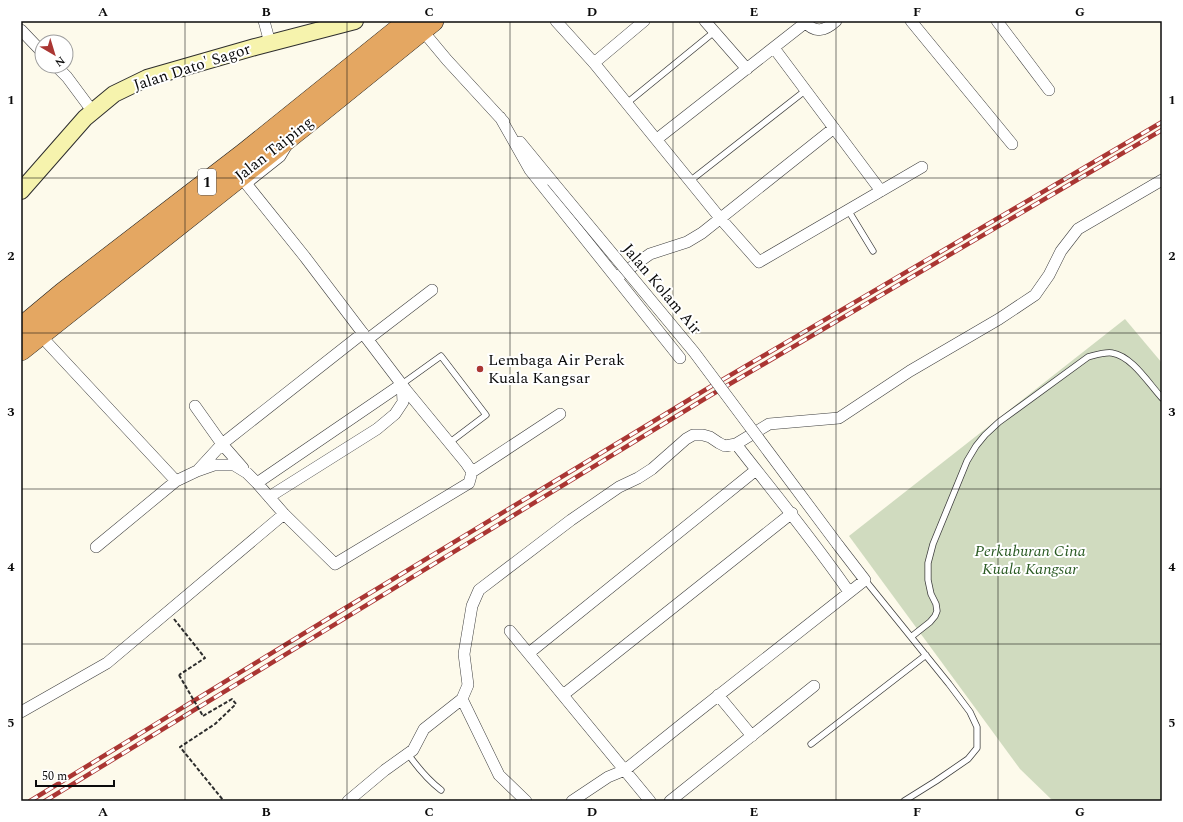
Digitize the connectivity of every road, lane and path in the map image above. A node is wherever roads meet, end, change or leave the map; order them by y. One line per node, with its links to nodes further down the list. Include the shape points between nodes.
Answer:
1 (264, 21): 13 (street)
2 (355, 21): 13 (main road, Jalan Dato' Sagor)
3 (644, 21): 16 (street)
4 (705, 21): 12 (street)
5 (836, 21): 9 (street, via 825,29 816,30)
6 (911, 21): 26 (street)
7 (997, 21): 20 (street)
8 (557, 22): 16 (street)
9 (805, 22): 15 (street)
10 (421, 24): 23 (street, Jalan Kolam Air, via 447,60); 28 (highway, Jalan Taiping / 1, via 285,140); 31 (highway, Jalan Taiping / 1, via 392,35)
11 (21, 30): 14 (street)
12 (714, 32): 17 (street); 21 (lane)
13 (270, 43): 22 (main road, Jalan Dato' Sagor, via 147,78 114,94)
14 (34, 44)
15 (774, 48): 17 (street); 19 (street)
16 (594, 63): 21 (street)
17 (747, 69): 25 (street)
18 (64, 74): 22 (street)
19 (806, 90): 24 (street); 30 (lane)
20 (1049, 90)
21 (627, 103): 25 (street)
22 (93, 112): 32 (main road, Jalan Dato' Sagor)
23 (500, 117): 37 (street, via 530,170); 60 (street, Jalan Kolam Air, bridge, via 694,352)
24 (834, 128): 33 (street); 35 (street)
25 (657, 139): 30 (street)
26 (1012, 144)
27 (922, 167): 33 (street)
28 (244, 180): 31 (highway, via 226,176); 39 (highway, Jalan Taiping / 1); 40 (street)
29 (1162, 180): 49 (street, via 1078,229 1061,251 1035,295 999,319 910,371 839,418 769,424)
30 (690, 181): 35 (street)
31 (206, 183): 39 (highway, Jalan Taiping / 1, via 63,293)
32 (21, 191)
33 (881, 191): 34 (street)
34 (848, 210): 35 (street, via 759,262); 36 (lane)
35 (720, 218): 37 (street, via 702,234 687,242 650,254)
36 (873, 251)
37 (616, 278): 42 (street)
38 (432, 290): 40 (street)
39 (27, 333): 41 (highway, Jalan Taiping / 1); 54 (street)
40 (365, 336): 43 (street); 48 (street)
41 (21, 350)
42 (680, 358)
43 (402, 384): 47 (street); 47 (lane, via 441,356 486,416); 55 (street); 56 (street, via 403,402 395,414 377,429)
44 (1162, 398): 64 (lane, via 1123,356 1100,353 1088,357 985,435 968,461 933,544 928,563 928,580 937,611 930,622)
45 (194, 406): 48 (street)
46 (560, 414): 52 (street)
47 (449, 443): 52 (street)
48 (222, 444): 51 (street); 53 (street)
49 (736, 444): 50 (street); 70 (street, via 725,446 710,437 693,435 652,469 619,487 571,520 479,590 472,606 464,654 468,685)
50 (756, 470): 57 (street); 65 (street)
51 (197, 471): 53 (street, via 214,464 234,465); 54 (street)
52 (472, 472): 58 (street, via 469,483 335,564)
53 (247, 473): 55 (street)
54 (176, 481): 59 (street)
55 (257, 483): 56 (street)
56 (269, 497): 58 (street)
57 (792, 513): 61 (street); 68 (street)
58 (284, 514): 62 (street)
59 (96, 546)
60 (865, 580): 61 (street); 64 (lane)
61 (850, 592): 69 (street)
62 (168, 611): 71 (street, via 107,663); 77 (path, bridge, via 205,658 178,675 203,716 232,699 236,704 215,724 180,747)
63 (510, 630): 65 (street)
64 (911, 637): 66 (lane)
65 (529, 653): 68 (street)
66 (926, 655): 73 (lane); 83 (lane, via 970,712 977,727 977,748 968,759)
67 (814, 686): 72 (street)
68 (564, 695): 75 (street)
69 (718, 695): 72 (street); 75 (street)
70 (462, 699): 74 (street, via 424,729 413,750); 79 (street, via 499,775)
71 (21, 712)
72 (752, 736): 82 (street)
73 (811, 744)
74 (408, 754): 76 (lane, via 430,782); 78 (street)
75 (625, 770): 80 (street, via 608,777); 81 (street)
76 (441, 790)
77 (222, 801)
78 (348, 801)
79 (526, 801)
80 (572, 801)
81 (650, 801)
82 (670, 801)
83 (904, 801)

